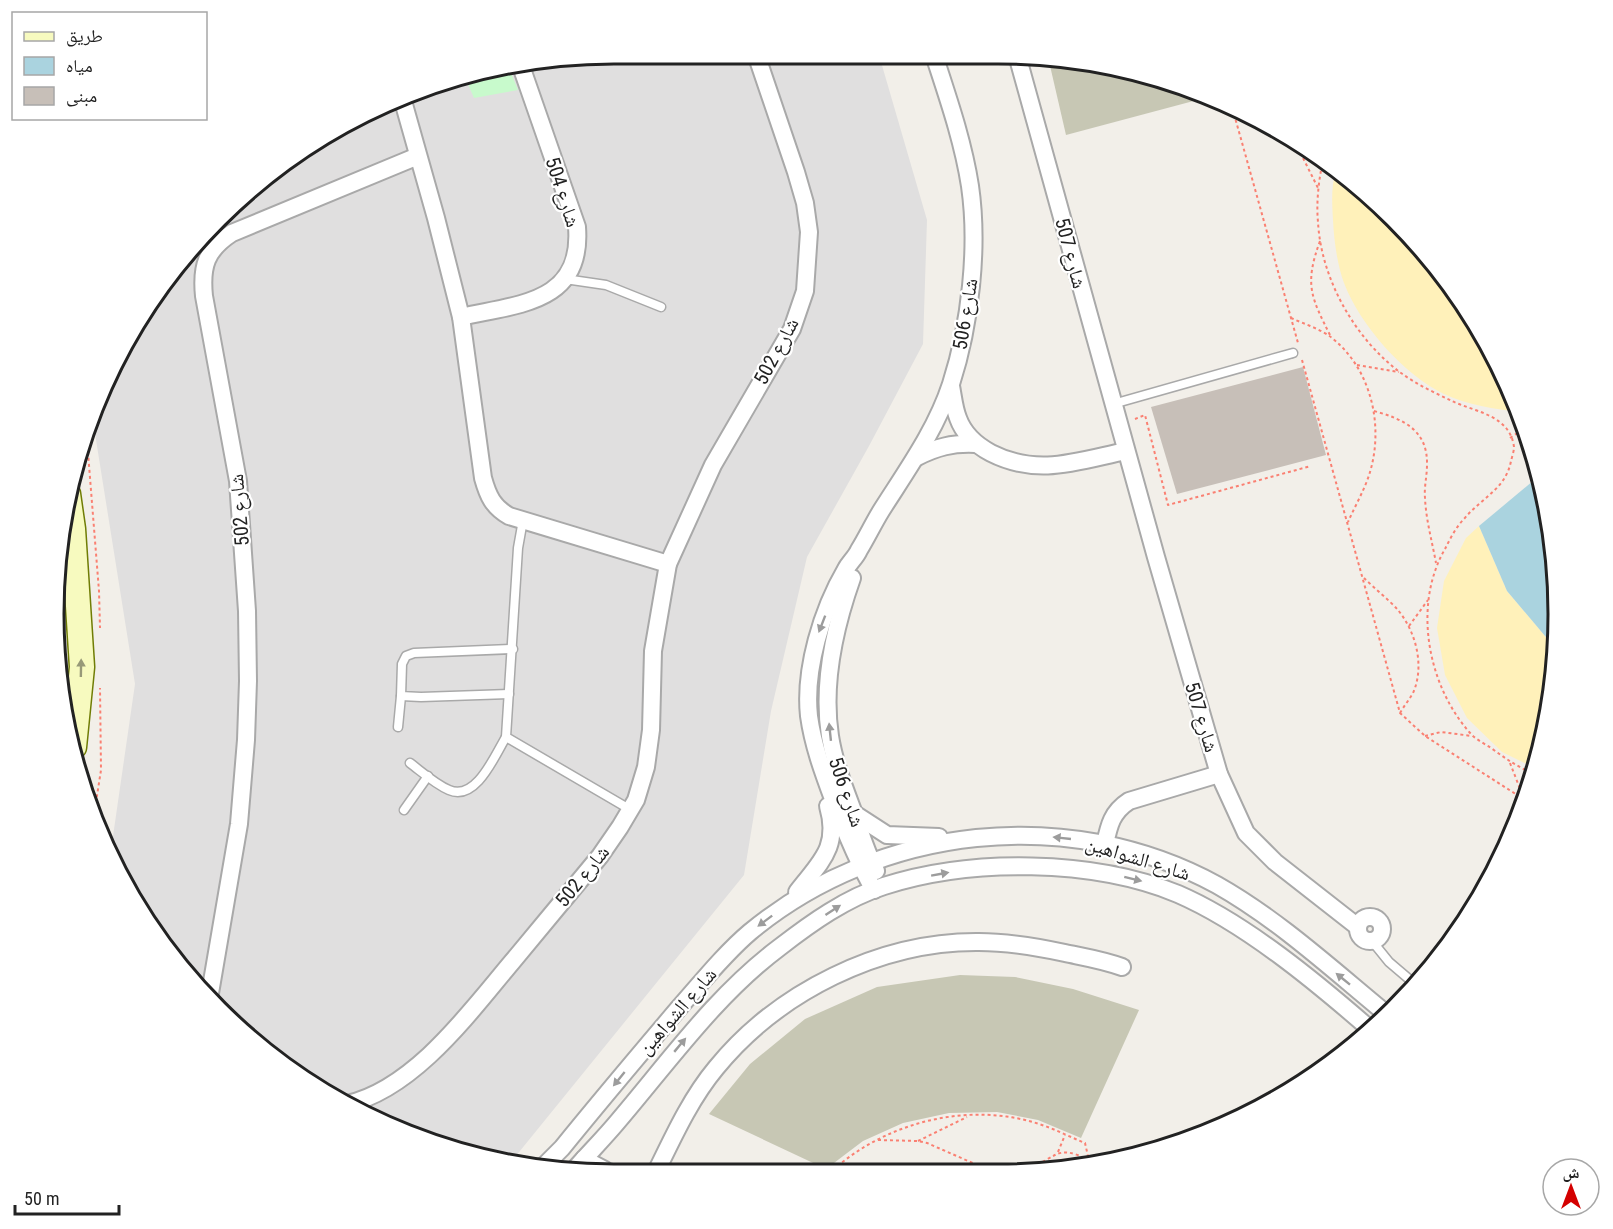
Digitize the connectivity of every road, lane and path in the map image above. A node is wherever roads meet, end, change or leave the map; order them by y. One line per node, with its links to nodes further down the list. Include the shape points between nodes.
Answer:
1 (759, 64): 34 (street, شارع 502, via 805,203 809,232 805,291 792,329 713,465)
2 (937, 64): 20 (street, شارع 506, via 960,140 970,188 972,228 972,280 964,340)
3 (1020, 65): 21 (street, شارع 507)
4 (523, 72): 12 (street, شارع 504, via 577,227 575,259)
5 (404, 106): 7 (street)
6 (1235, 118): 15 (path)
7 (418, 156): 14 (street); 67 (street, شارع 502, via 232,233 210,252 205,264 204,296 238,481 248,681 239,824)
8 (1302, 156): 10 (path)
9 (1321, 169): 10 (path)
10 (1318, 188): 11 (path)
11 (1320, 241): 16 (path, via 1311,264 1311,280 1314,303); 19 (path, via 1331,281 1347,311 1366,340)
12 (565, 279): 13 (lane, via 606,285); 14 (street, via 532,301)
13 (661, 307)
14 (461, 317): 30 (street, via 486,490 498,510)
15 (1291, 318): 16 (path); 32 (path)
16 (1330, 337): 18 (path)
17 (1293, 353): 21 (lane)
18 (1357, 365): 19 (path); 22 (path)
19 (1400, 372): 25 (path, via 1427,389 1498,420)
20 (951, 385): 26 (street, via 958,418); 28 (street, شارع 506)
21 (1113, 404): 27 (street, شارع 507)
22 (1374, 411): 32 (path, via 1376,442 1370,472); 35 (path, via 1399,418 1424,443 1428,463 1424,495)
23 (1134, 419): 29 (path, via 1145,415 1168,505)
24 (1517, 433): 25 (path)
25 (1510, 438): 35 (path, via 1514,448 1504,481 1464,519)
26 (975, 444): 27 (street, via 1002,459 1034,467); 28 (street, via 951,444)
27 (1126, 451): 51 (street, شارع 507)
28 (916, 457): 33 (street, شارع 506)
29 (1311, 466)
30 (523, 520): 34 (street); 39 (lane)
31 (72, 524): 43 (street, one-way to 31, via 82,666)
32 (1347, 524): 36 (path)
33 (858, 554): 53 (street, شارع 506, one-way to 53, via 846,568 825,617 809,676 810,722); 58 (street, شارع 506, one-way to 33, via 834,756 828,717 833,650)
34 (668, 564): 57 (street, شارع 502, via 653,651 646,767)
35 (1437, 565): 37 (path)
36 (1362, 576): 38 (path); 42 (path)
37 (1428, 600): 38 (path); 46 (path, via 1432,656 1439,682)
38 (1409, 626): 42 (path, via 1419,669 1413,692)
39 (513, 649): 40 (lane); 41 (lane, via 414,652 405,656 402,664)
40 (509, 694): 41 (lane); 47 (lane)
41 (401, 696): 44 (lane)
42 (1400, 713): 45 (path)
43 (76, 726)
44 (398, 728)
45 (1425, 736): 46 (path, via 1441,732); 55 (path)
46 (1473, 736): 49 (path)
47 (506, 737): 52 (lane, via 469,790 448,790); 57 (lane)
48 (410, 763): 52 (lane)
49 (1510, 763): 50 (path); 54 (path)
50 (1526, 769)
51 (1219, 774): 60 (street, شارع 507, via 1119,807 1112,817); 64 (street, شارع 507, via 1246,833 1275,862 1358,927 1362,920 1376,918 1382,932)
52 (428, 776): 56 (lane)
53 (825, 776): 61 (street, شارع 506); 63 (street, شارع 506, via 830,846)
54 (1520, 787)
55 (1518, 794)
56 (404, 810)
57 (631, 810): 70 (street, شارع 502, via 600,856 451,1036 408,1073)
58 (854, 813): 59 (street, via 887,835); 61 (street, شارع 506)
59 (952, 841): 60 (street, شارع الشواهين, one-way to 59, via 1016,835); 61 (street, شارع الشواهين, via 900,852)
60 (1105, 844): 68 (street, شارع الشواهين, one-way to 60, via 1290,936 1218,886 1157,859)
61 (866, 865): 62 (street, شارع 506); 63 (street, شارع الشواهين)
62 (878, 888): 69 (street, شارع الشواهين, one-way to 69, via 974,868 1014,866 1112,874 1151,884 1228,921 1278,955); 80 (street, شارع الشواهين, one-way to 62, via 695,1027 753,970 840,905)
63 (791, 902): 78 (street, شارع الشواهين, one-way to 78, via 728,954)
64 (1372, 941): 66 (lane)
65 (1122, 967): 81 (street, via 1047,949 978,942 902,952 853,968 795,997 739,1043 700,1090)
66 (1410, 980)
67 (211, 987)
68 (1381, 1009)
69 (1364, 1025)
70 (356, 1100)
71 (969, 1116): 72 (path, via 995,1116 1037,1124); 73 (path, via 904,1127); 74 (path)
72 (1065, 1135): 75 (path); 76 (path, via 1085,1143)
73 (875, 1140): 74 (path); 82 (path)
74 (918, 1141): 83 (path)
75 (1058, 1152): 77 (path); 79 (path)
76 (1087, 1157)
77 (1083, 1158)
78 (549, 1161)
79 (1041, 1162)
80 (581, 1163)
81 (660, 1164)
82 (840, 1164)
83 (976, 1164)

